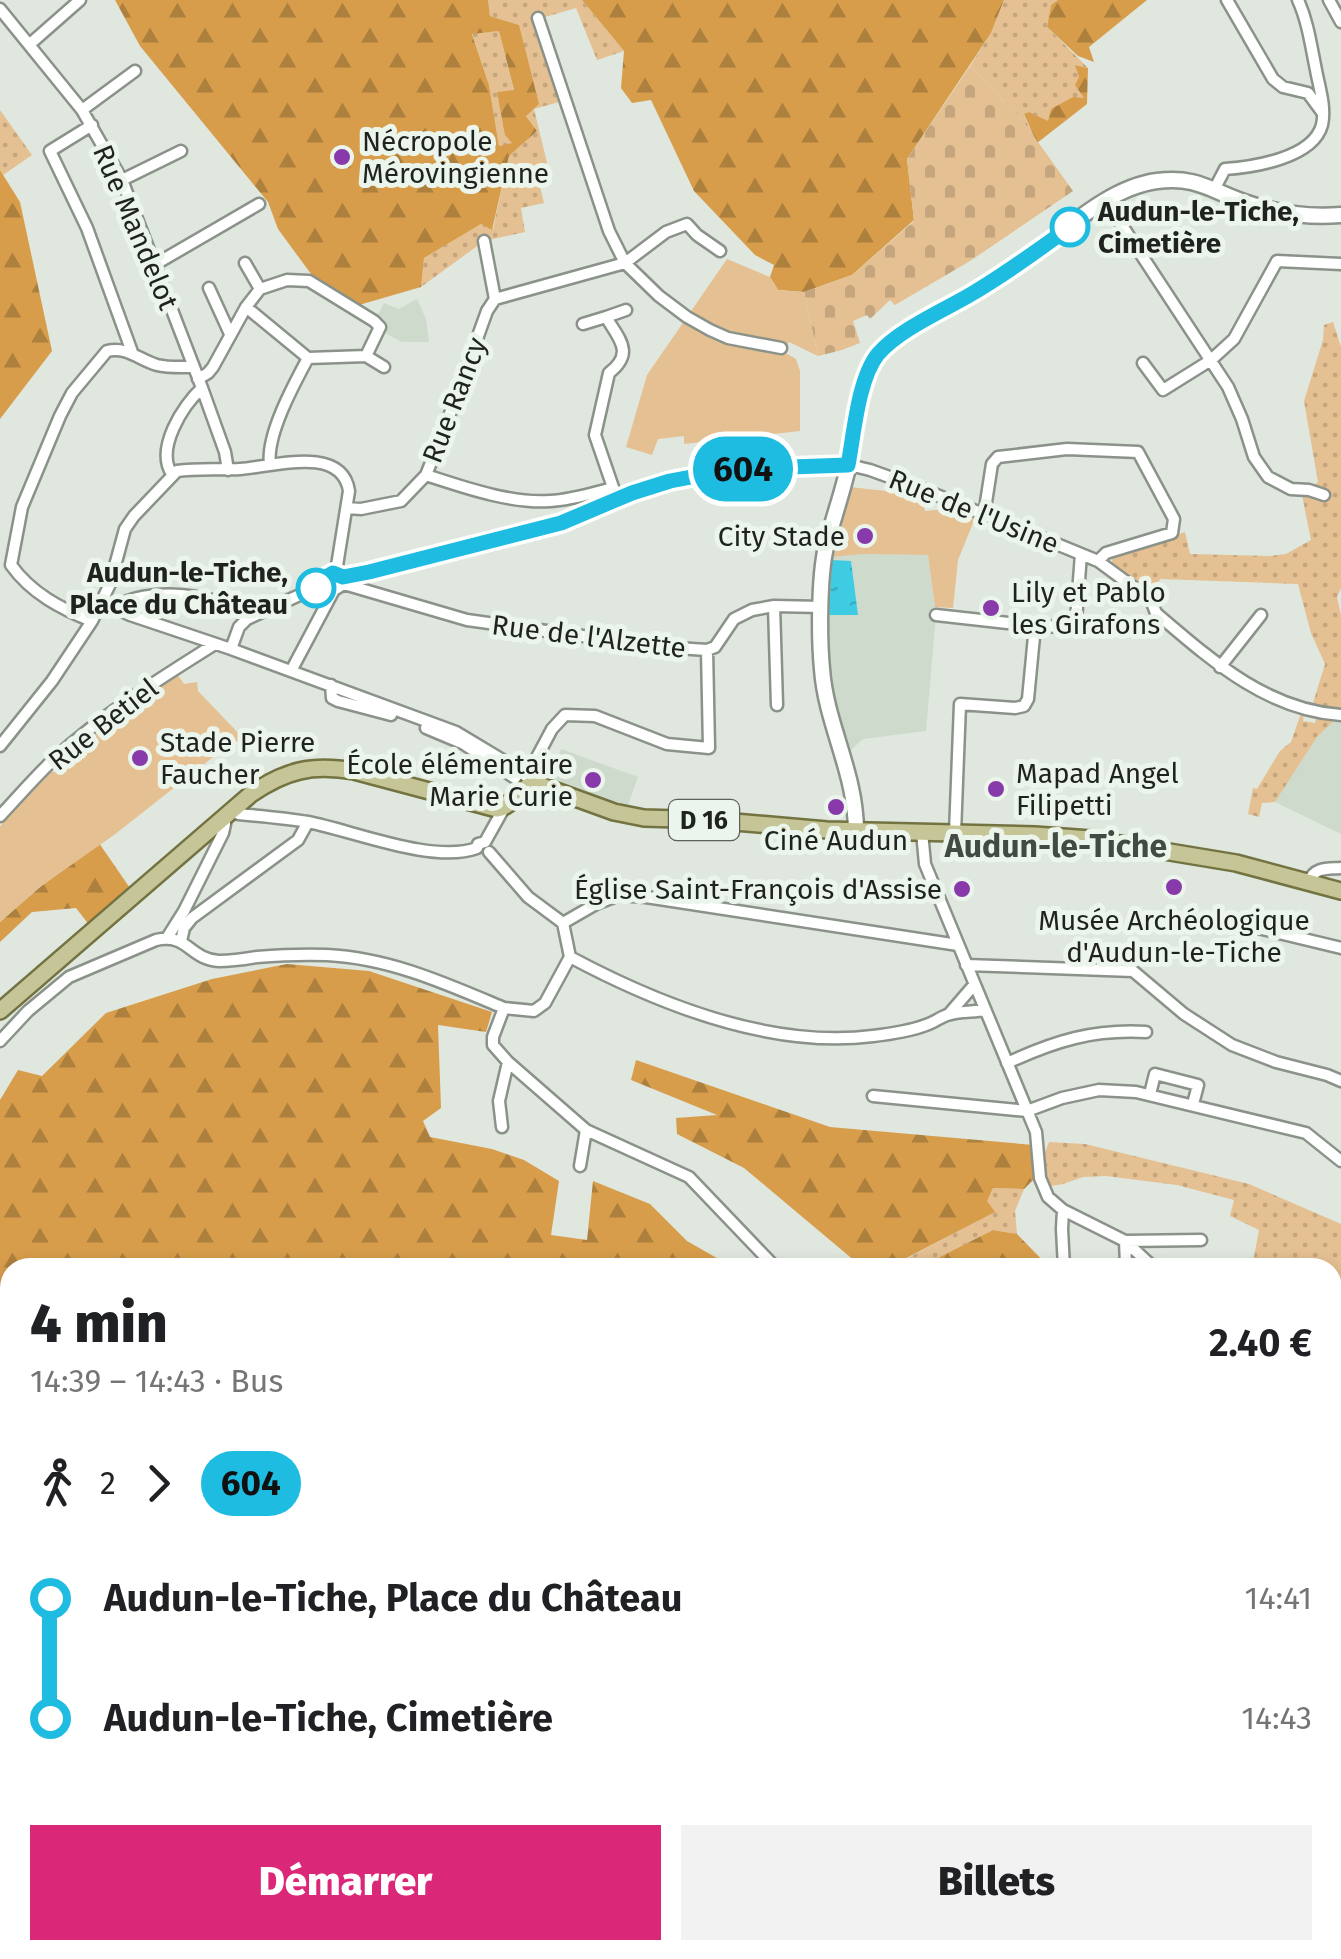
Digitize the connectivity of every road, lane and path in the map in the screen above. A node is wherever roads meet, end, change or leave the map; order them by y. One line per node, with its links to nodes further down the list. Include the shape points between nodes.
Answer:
1 (6, 0): 6 (street, Rue Mandelot)
2 (80, 0): 9 (street)
3 (1227, 0): 12 (street, via 1273,80 1308,93)
4 (1298, 0): 12 (street)
5 (1329, 0): 8 (street)
6 (0, 8): 9 (street, Rue Mandelot)
7 (538, 18): 23 (street)
8 (1341, 22)
9 (30, 44): 11 (street, Rue Mandelot)
10 (135, 71): 11 (street)
11 (82, 110): 13 (street, Rue Mandelot)
12 (1322, 113): 16 (street, via 1321,128 1294,154 1225,169)
13 (92, 125): 15 (street, Rue Mandelot); 33 (street, via 50,151)
14 (180, 151): 15 (street)
15 (122, 180): 25 (street, Rue Mandelot)
16 (1216, 188): 17 (main road, via 1157,181); 19 (main road, via 1291,214)
17 (1106, 201): 40 (street); 46 (main road, via 877,355)
18 (258, 204): 25 (street)
19 (1341, 214)
20 (484, 241): 28 (street)
21 (720, 251): 23 (street, via 687,224)
22 (245, 263): 27 (street)
23 (625, 263): 28 (street); 35 (street, via 710,330)
24 (1341, 264): 40 (street, via 1278,261 1234,338)
25 (154, 265): 42 (street, Rue Mandelot)
26 (209, 288): 34 (street)
27 (260, 289): 29 (street); 38 (street, via 309,281 374,321 380,327)
28 (494, 298): 49 (street, Rue Rancy)
29 (246, 307): 34 (street); 39 (street)
30 (626, 310): 31 (street)
31 (606, 317): 32 (street); 50 (street, via 624,357 609,373 595,434)
32 (583, 324)
33 (122, 328): 36 (street); 37 (street)
34 (230, 334): 44 (street)
35 (782, 348)
36 (107, 351): 37 (street); 59 (street, via 60,416 22,506)
37 (132, 353): 42 (street, via 152,364)
38 (366, 356): 39 (street); 43 (street)
39 (308, 358): 45 (street, via 276,429)
40 (1211, 360): 41 (street, via 1163,390); 52 (street, via 1268,477)
41 (1143, 363)
42 (192, 366): 44 (street, Rue Mandelot)
43 (384, 367)
44 (200, 383): 47 (street, Rue Mandelot); 48 (street, via 175,422 166,461)
45 (270, 464): 47 (street); 53 (street, via 305,461 343,474)
46 (848, 465): 50 (street, Rue de l'Usine, via 734,469); 55 (street, Rue de l'Usine); 63 (main road, via 825,552)
47 (228, 470): 48 (street)
48 (172, 474): 61 (street, via 126,530)
49 (426, 476): 51 (street, via 526,500); 53 (street, Rue Rancy, via 401,500)
50 (615, 493): 51 (street); 54 (street)
51 (591, 494): 54 (street)
52 (1324, 495)
53 (347, 508): 60 (street)
54 (596, 509): 60 (street)
55 (984, 515): 56 (street, Rue de l'Usine); 58 (street, via 998,457 1067,449 1138,452 1174,519 1172,533)
56 (1081, 554): 58 (street, Rue de l'Usine); 69 (street, via 1076,620 1064,628)
57 (0, 558): 59 (street)
58 (1098, 561): 73 (street, Rue de l'Usine, via 1151,600 1156,612)
59 (11, 565): 68 (street, via 28,586)
60 (337, 581): 67 (street); 72 (street, Rue de l'Alzette, via 468,620); 74 (street)
61 (103, 602): 64 (street); 68 (street)
62 (774, 606): 63 (street, Rue de l'Alzette); 72 (street, Rue de l'Alzette, via 734,619); 75 (street)
63 (822, 607): 83 (main road, via 822,670 850,778)
64 (115, 608): 67 (street, via 132,598 181,595 232,606); 70 (street)
65 (1261, 614): 73 (street)
66 (936, 615): 69 (street)
67 (247, 619): 71 (street)
68 (92, 622): 77 (street)
69 (1035, 626): 85 (street, via 1024,706 960,704)
70 (215, 644): 71 (street); 81 (street, Rue Betiel, via 86,732)
71 (231, 649): 74 (street)
72 (707, 650): 78 (street, via 709,748 668,744 595,716 565,716)
73 (1220, 667): 76 (street, Rue de l'Usine, via 1258,690)
74 (291, 671): 78 (street, via 456,732)
75 (777, 706)
76 (1336, 714)
77 (0, 746)
78 (524, 777): 79 (main road, via 526,786); 83 (main road, D 16, via 644,818)
79 (504, 808): 80 (main road, via 332,767 269,782); 86 (street)
80 (228, 814): 82 (street); 90 (street); 101 (main road)
81 (0, 816)
82 (308, 822): 86 (street, via 410,848 448,853); 90 (street, via 298,840)
83 (856, 832): 84 (main road, D 16)
84 (922, 832): 85 (main road, D 16); 95 (street, via 925,864)
85 (955, 833): 88 (main road, D 16, via 1091,839)
86 (483, 847): 91 (street, via 528,897)
87 (1341, 868): 88 (street, via 1320,869)
88 (1309, 881): 89 (main road, D 16)
89 (1341, 891)
90 (188, 915): 93 (street); 94 (street)
91 (563, 923): 95 (street, via 619,896 646,897); 97 (street)
92 (1258, 928): 96 (street)
93 (167, 938): 94 (street); 105 (street, via 69,977)
94 (181, 941): 100 (street, via 204,959 221,961 290,954 368,959)
95 (958, 945): 98 (street)
96 (1341, 948)
97 (570, 957): 100 (street, via 545,1003 534,1011); 103 (street, via 678,1006 757,1030 821,1040 925,1026)
98 (966, 965): 99 (street); 108 (street, via 1132,971 1232,1045)
99 (974, 985): 102 (street); 103 (street)
100 (504, 1008): 106 (street, via 493,1036)
101 (0, 1010)
102 (985, 1010): 103 (street); 107 (street)
103 (949, 1014)
104 (1146, 1032): 107 (street, via 1090,1034)
105 (0, 1041)
106 (508, 1062): 113 (street); 114 (street)
107 (1007, 1063): 112 (street)
108 (1341, 1082)
109 (1150, 1094): 111 (street); 111 (street, via 1155,1074 1198,1084); 112 (street, via 1099,1090)
110 (873, 1096): 112 (street)
111 (1194, 1104): 115 (street, via 1306,1133)
112 (1027, 1111): 117 (street, via 1043,1188)
113 (502, 1128)
114 (586, 1130): 116 (street); 120 (street, via 689,1177)
115 (1341, 1161)
116 (580, 1166)
117 (1063, 1210): 119 (street); 121 (street)
118 (1200, 1240): 119 (street)
119 (1125, 1241): 122 (street); 123 (street)
120 (766, 1258)
121 (1063, 1258)
122 (1126, 1258)
123 (1143, 1258)

